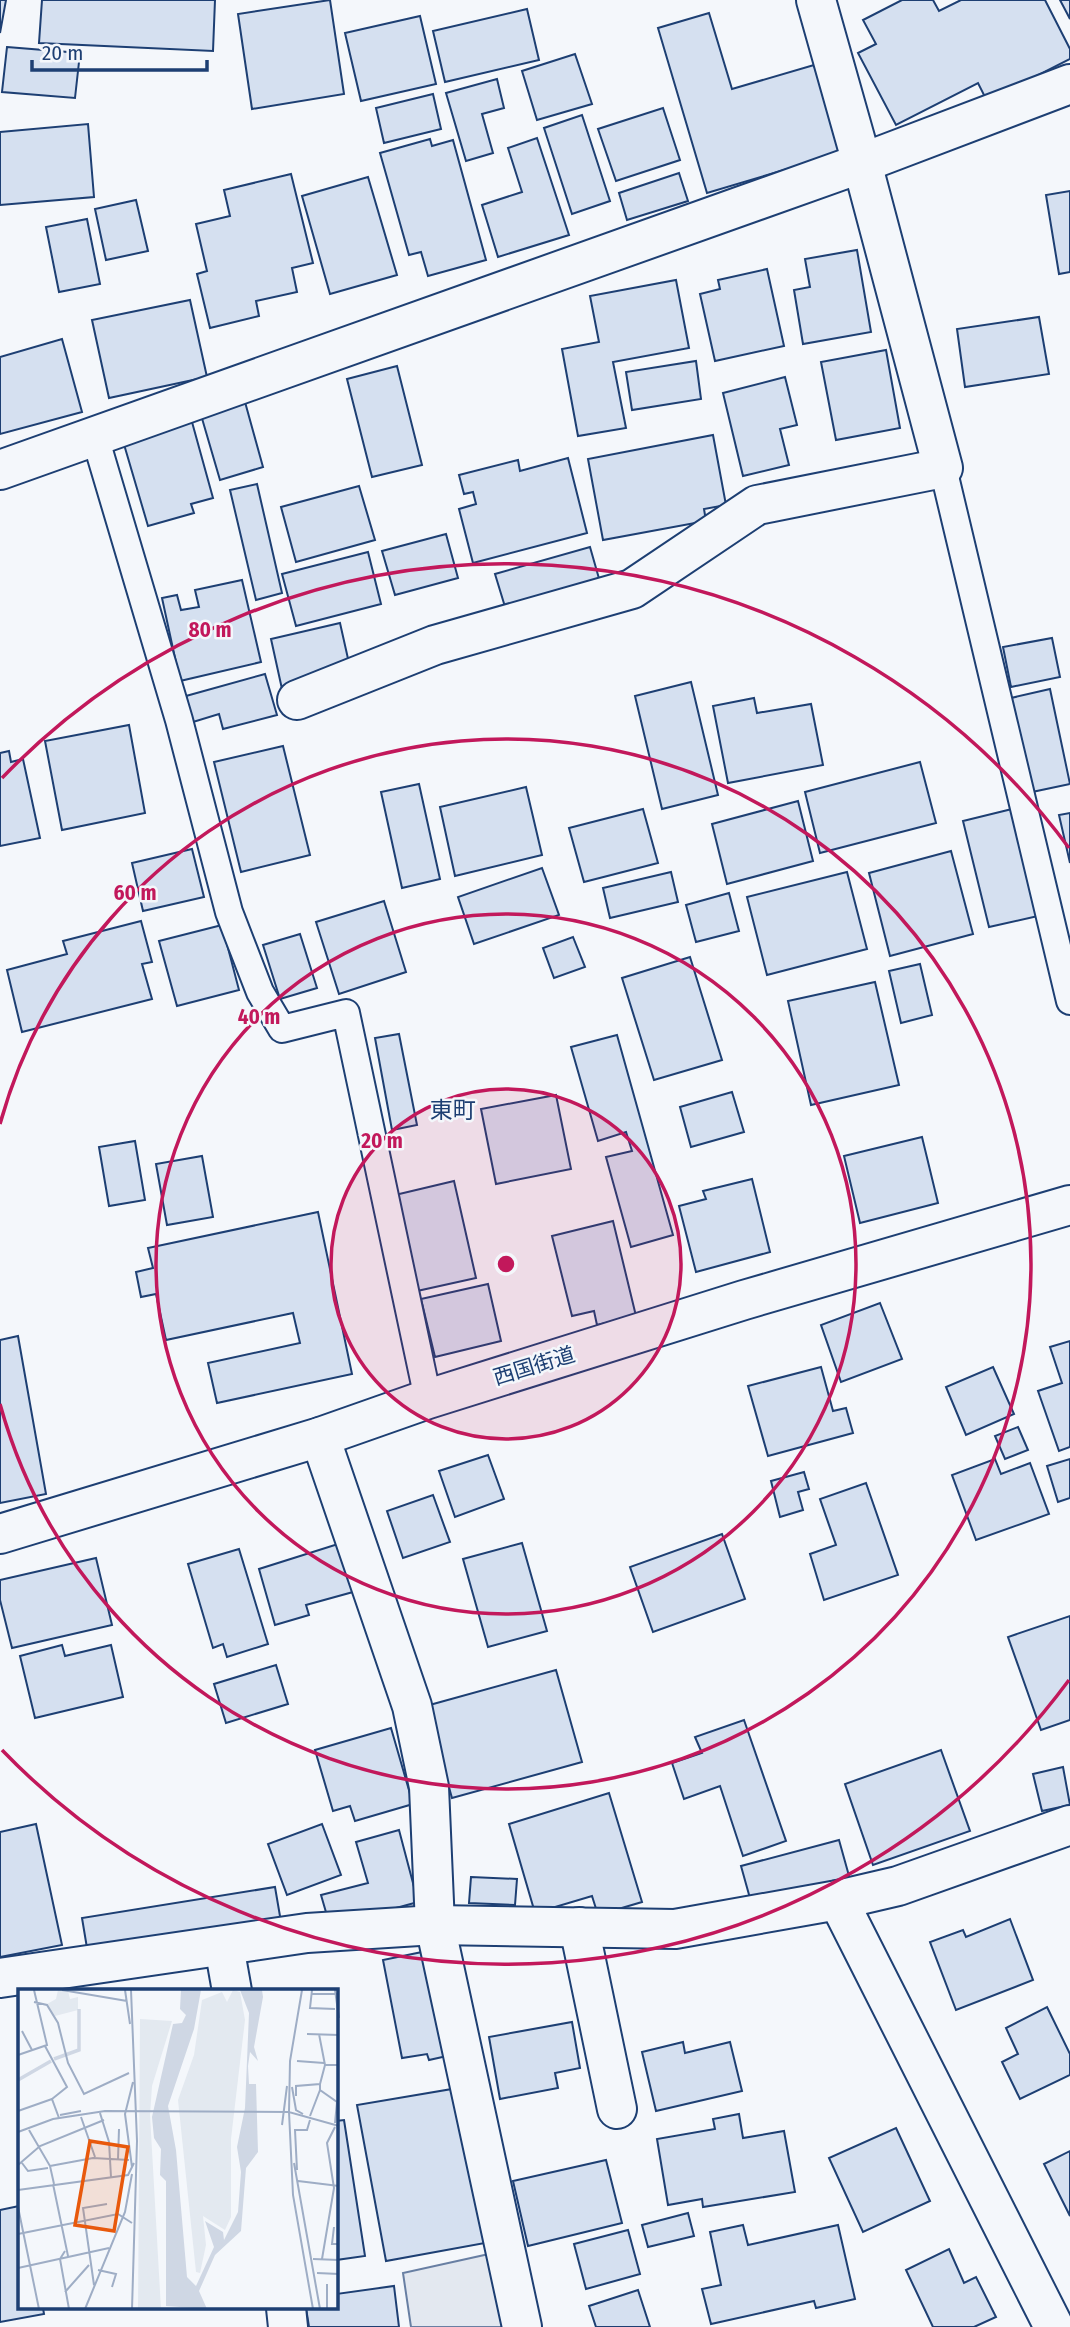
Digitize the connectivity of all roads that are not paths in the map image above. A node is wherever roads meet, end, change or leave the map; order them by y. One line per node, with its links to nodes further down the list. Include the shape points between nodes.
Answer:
1 (816, 0): 3 (street)
2 (1070, 84): 3 (street)
3 (862, 163): 4 (street); 5 (street)
4 (95, 437): 6 (street); 10 (lane, via 179,720 229,912 260,992 282,1029 346,1013)
5 (943, 468): 7 (street, via 757,505 632,589 435,645); 8 (lane)
6 (0, 470)
7 (297, 700)
8 (1070, 1001)
9 (1070, 1205): 10 (street, 西国街道)
10 (428, 1398): 11 (street, 西国街道)
11 (320, 1437): 12 (street, 西国街道); 15 (street, via 412,1706 429,1787)
12 (0, 1534)
13 (1070, 1825): 14 (street, via 898,1886)
14 (838, 1900): 16 (street, via 675,1929); 22 (street)
15 (435, 1925): 16 (street); 17 (street, via 307,1933); 21 (street)
16 (579, 1927): 20 (street)
17 (223, 1946): 18 (street); 19 (street)
18 (0, 1978)
19 (232, 1989)
20 (617, 2109)
21 (522, 2327)
22 (1054, 2327)

